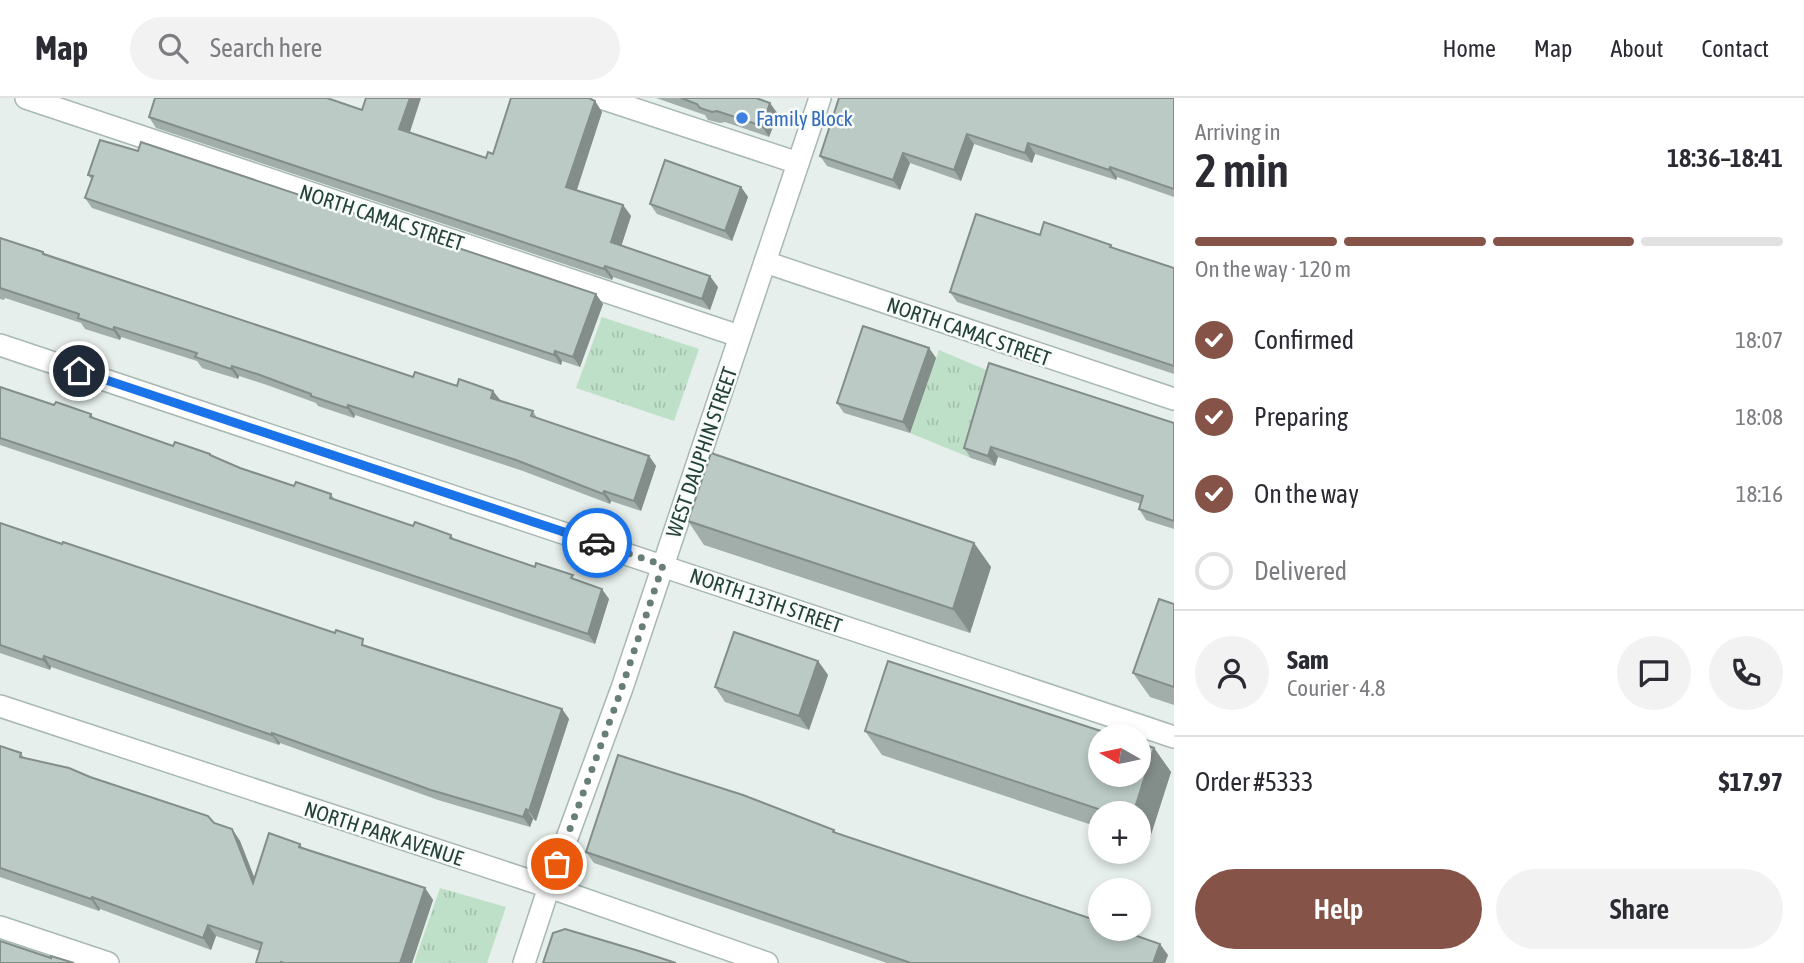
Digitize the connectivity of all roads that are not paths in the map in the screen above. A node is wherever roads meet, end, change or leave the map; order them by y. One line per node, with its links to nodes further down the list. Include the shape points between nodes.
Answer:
1 (26, 98): 6 (street, NORTH CAMAC STREET)
2 (601, 98): 4 (street)
3 (820, 98): 4 (street, WEST DAUPHIN STREET)
4 (798, 163): 5 (street, WEST DAUPHIN STREET)
5 (765, 262): 6 (street, WEST DAUPHIN STREET); 8 (street, NORTH CAMAC STREET)
6 (739, 337): 9 (street, WEST DAUPHIN STREET)
7 (0, 345): 9 (street, NORTH 13TH STREET)
8 (1174, 400)
9 (663, 565): 11 (street, NORTH 13TH STREET); 12 (street, WEST DAUPHIN STREET)
10 (0, 706): 12 (street, NORTH PARK AVENUE)
11 (1174, 737)
12 (549, 887): 15 (street, WEST DAUPHIN STREET); 16 (street, NORTH PARK AVENUE)
13 (0, 927): 14 (street)
14 (108, 963)
15 (524, 963)
16 (767, 963)

